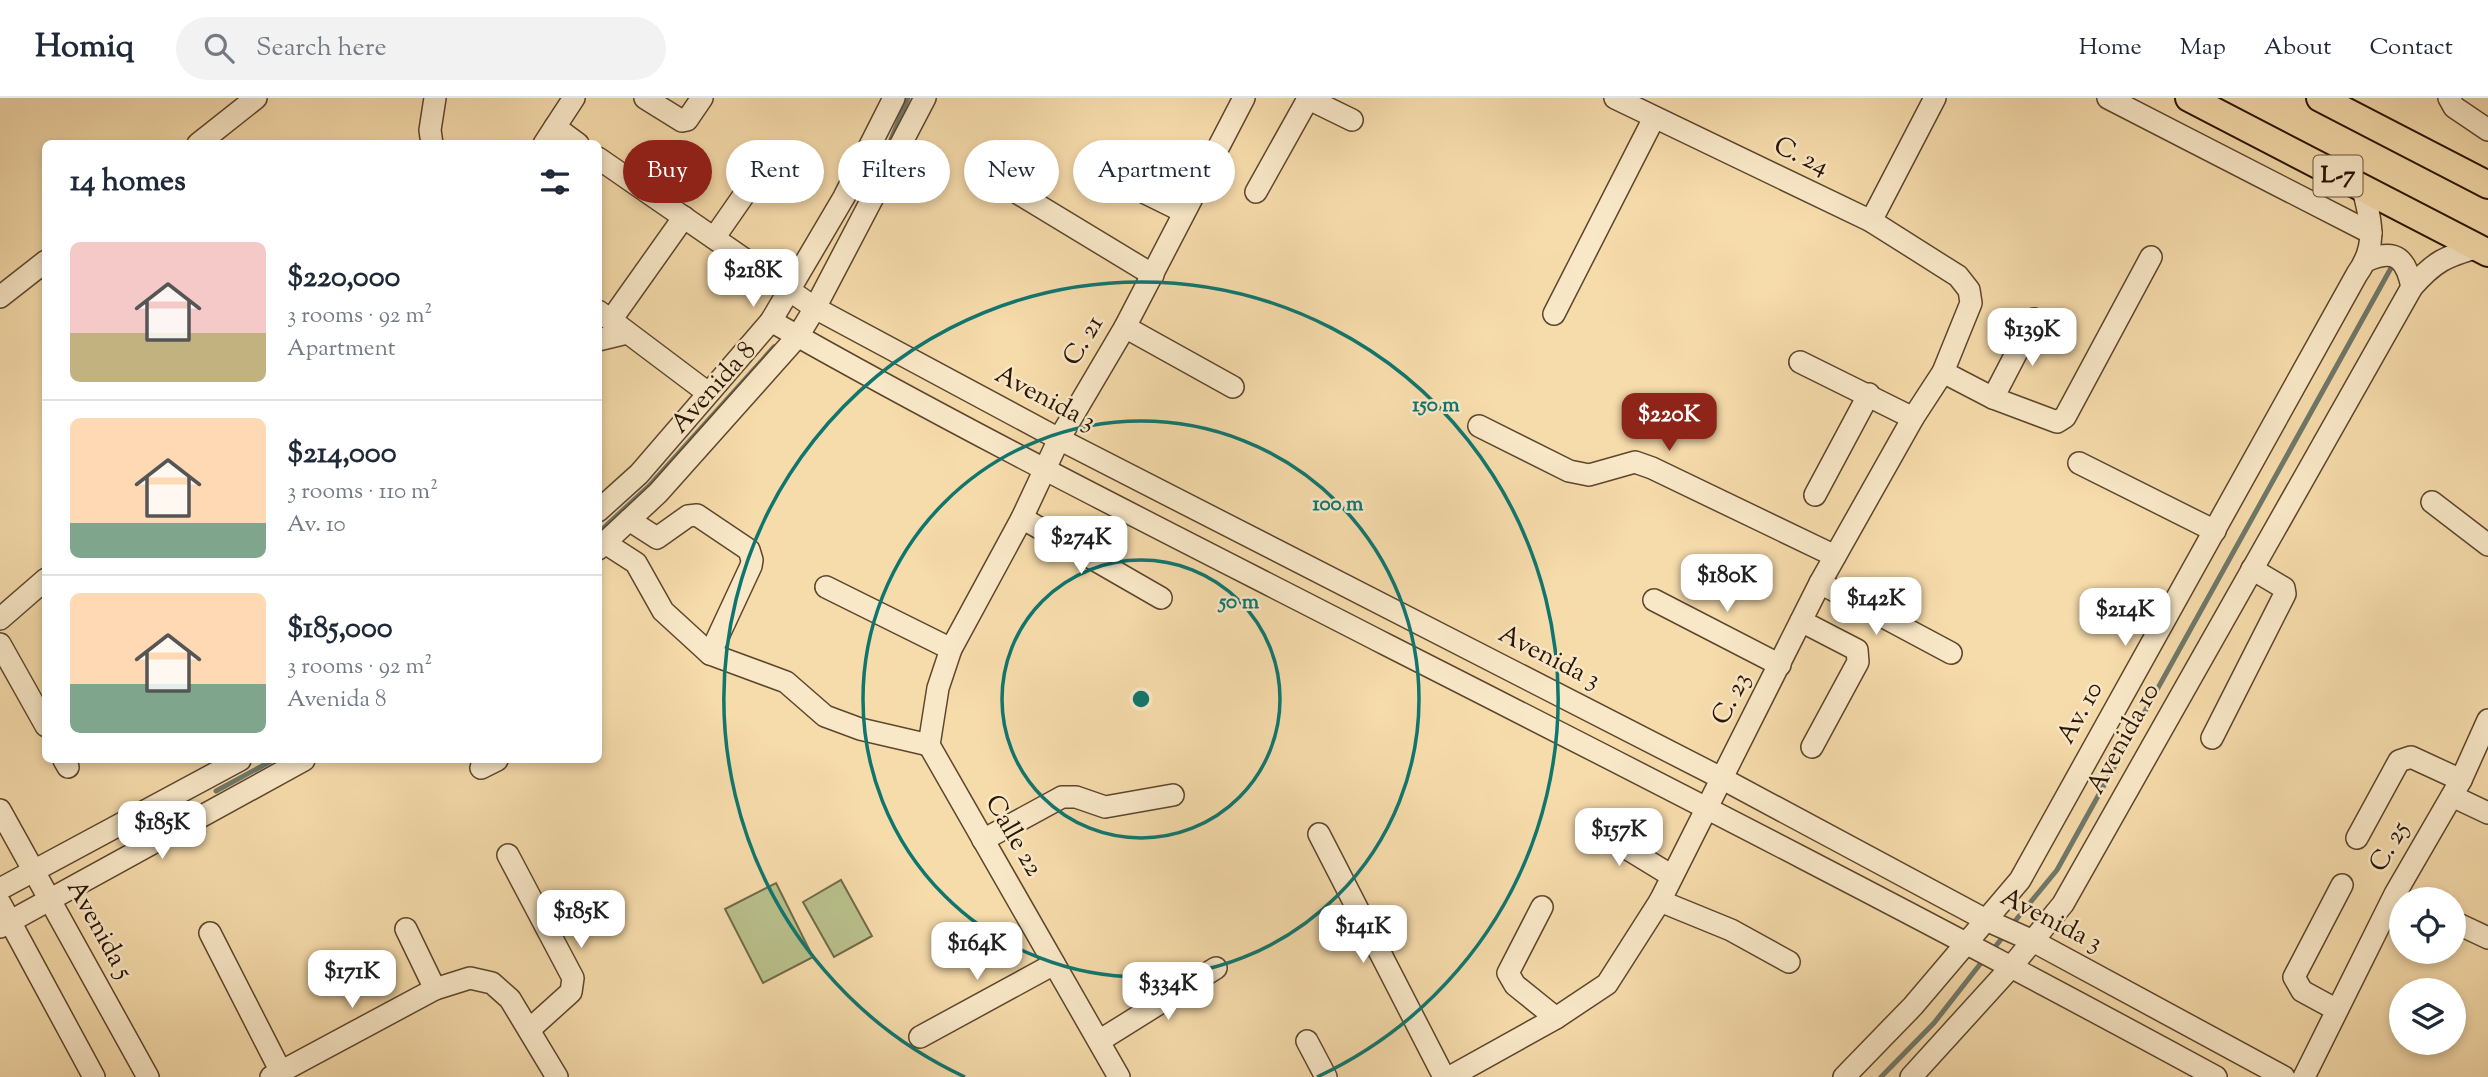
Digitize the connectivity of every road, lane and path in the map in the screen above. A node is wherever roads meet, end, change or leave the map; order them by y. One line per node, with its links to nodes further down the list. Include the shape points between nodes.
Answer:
1 (256, 98): 20 (street)
2 (435, 98): 21 (street)
3 (574, 98): 19 (street)
4 (645, 98): 5 (street, via 682,121)
5 (702, 98)
6 (894, 98): 41 (street, Avenida 8, via 844,197)
7 (925, 98): 43 (street, Avenida 8)
8 (1244, 98): 29 (street, C. 21)
9 (1308, 98): 17 (street); 25 (street)
10 (1615, 98): 16 (street, C. 24)
11 (1934, 98): 31 (street)
12 (2108, 98): 32 (street)
13 (2189, 98): 24 (main road, L-7)
14 (2320, 98): 23 (main road, L-7)
15 (2449, 98): 18 (street, via 2454,107)
16 (1654, 118): 31 (street, C. 24); 44 (street)
17 (1352, 120)
18 (2488, 130)
19 (549, 135)
20 (203, 140)
21 (431, 140)
22 (602, 161): 30 (street, Avenida 3)
23 (2488, 185)
24 (2362, 189): 32 (street, Av. 10); 34 (main road, L-7)
25 (1256, 192)
26 (738, 203): 33 (street)
27 (1034, 203): 38 (street)
28 (1166, 203): 29 (street)
29 (1184, 212): 38 (street, C. 21)
30 (684, 217): 33 (street, Avenida 3); 46 (street)
31 (1871, 221): 39 (street, C. 24)
32 (2371, 233): 36 (street, Av. 10)
33 (714, 238): 41 (street, Avenida 3)
34 (2483, 250): 40 (street, Avenida 10, via 2446,257)
35 (2151, 257): 55 (street, via 2065,417 2057,422 2046,420)
36 (2368, 260): 40 (street, via 2380,255 2401,259); 66 (street, Av. 10)
37 (42, 264): 42 (street)
38 (1153, 275): 48 (street, C. 21)
39 (1958, 276): 51 (street, C. 23, via 1969,290 1971,303)
40 (2412, 287): 72 (street, Avenida 10)
41 (788, 289): 43 (street, Avenida 3); 47 (street, Avenida 8)
42 (0, 296)
43 (815, 308): 49 (street, Avenida 8); 58 (street, Avenida 3)
44 (1554, 314)
45 (2034, 319): 55 (street)
46 (612, 321): 53 (street)
47 (771, 321): 49 (street); 53 (street, Avenida 8)
48 (1125, 327): 52 (street); 58 (street, C. 21)
49 (798, 336): 60 (street); 65 (street, Avenida 8)
50 (1800, 362): 54 (street)
51 (1943, 372): 55 (street); 56 (street, C. 23)
52 (1233, 387)
53 (708, 393): 63 (street, Avenida 8, via 639,474)
54 (1869, 394): 56 (street); 61 (street)
55 (1993, 398)
56 (1913, 418): 70 (street, C. 23)
57 (1479, 426): 70 (street, via 1569,471 1589,475 1635,462 1652,468)
58 (1059, 439): 60 (street, C. 21); 92 (street, Avenida 3)
59 (2079, 463): 66 (street)
60 (1043, 470): 64 (street, C. 21); 95 (street)
61 (1815, 495)
62 (2432, 502): 68 (street)
63 (602, 507)
64 (1022, 517): 76 (street); 81 (street, C. 21)
65 (629, 520): 67 (street); 69 (street, Avenida 8)
66 (2214, 531): 113 (street, Av. 10, via 2020,880)
67 (651, 536): 71 (street); 83 (street, via 657,538 688,516 697,515 749,550 751,566)
68 (2488, 545)
69 (602, 546): 71 (street)
70 (1835, 556): 74 (street, C. 23)
71 (631, 559): 83 (street, via 663,611)
72 (2252, 569): 87 (street, via 2285,594); 118 (street, Avenida 10, via 2063,904)
73 (42, 582): 78 (street)
74 (1820, 583): 79 (street, C. 23); 82 (street)
75 (826, 587): 81 (street)
76 (1161, 598)
77 (1654, 600): 84 (street)
78 (0, 619)
79 (1801, 621): 84 (street, C. 23); 89 (street, via 1857,650 1858,662)
80 (0, 644): 85 (street)
81 (951, 649): 88 (street, via 938,688)
82 (1951, 653)
83 (710, 654): 88 (street, via 786,682 825,716)
84 (1780, 665): 92 (street, C. 23)
85 (42, 719)
86 (2488, 720): 93 (street, C. 25)
87 (2212, 737)
88 (929, 745): 101 (street, Calle 22)
89 (1812, 747)
90 (234, 763): 103 (street)
91 (298, 763): 108 (street)
92 (1723, 779): 95 (street, C. 23); 113 (street, Avenida 3)
93 (2457, 788): 97 (street); 100 (street, via 2411,757 2399,761); 106 (street, C. 25)
94 (1173, 795): 101 (street, via 1105,807 1062,797)
95 (1707, 808): 104 (street, C. 23); 119 (street)
96 (0, 810): 103 (street, Avenida 5)
97 (2488, 813)
98 (1587, 824): 104 (street)
99 (1319, 834): 137 (street)
100 (2357, 838)
101 (983, 840): 121 (street, Calle 22)
102 (508, 855): 127 (street, via 573,978 570,992)
103 (34, 871): 107 (street); 108 (street, Avenida 5)
104 (1672, 876): 109 (street, C. 23)
105 (2342, 885): 125 (street, via 2294,977 2302,990)
106 (2405, 887)
107 (0, 889)
108 (51, 898): 111 (street); 133 (street, Avenida 5)
109 (1661, 901): 120 (street, via 1731,930); 126 (street, C. 23, via 1607,984)
110 (1542, 907): 126 (street, via 1508,973 1515,985)
111 (3, 917): 132 (street)
112 (2389, 917): 125 (street, C. 25)
113 (1986, 920): 118 (street, Avenida 3); 119 (street, Av. 10)
114 (2466, 928): 117 (street)
115 (406, 929): 124 (street)
116 (210, 933): 131 (street)
117 (2488, 938)
118 (2034, 941): 122 (street, Avenida 10); 142 (street, Avenida 3)
119 (1965, 944): 122 (street); 139 (street, Av. 10)
120 (1788, 962)
121 (1054, 964): 128 (street); 129 (street, Calle 22)
122 (2012, 966): 140 (street, Avenida 10); 141 (street)
123 (1216, 968): 129 (street)
124 (443, 986): 127 (street, via 470,978 492,983 510,999); 131 (street)
125 (2337, 1010): 143 (street, C. 25)
126 (1556, 1018): 138 (street, C. 23)
127 (530, 1029): 134 (street)
128 (920, 1037)
129 (1099, 1041): 135 (street, Calle 22)
130 (1307, 1041): 136 (street)
131 (276, 1074)
132 (94, 1077)
133 (148, 1077)
134 (557, 1077)
135 (1119, 1077)
136 (1326, 1077)
137 (1444, 1077)
138 (1450, 1077)
139 (1844, 1077)
140 (1910, 1077)
141 (2216, 1077)
142 (2284, 1077)
143 (2304, 1077)

